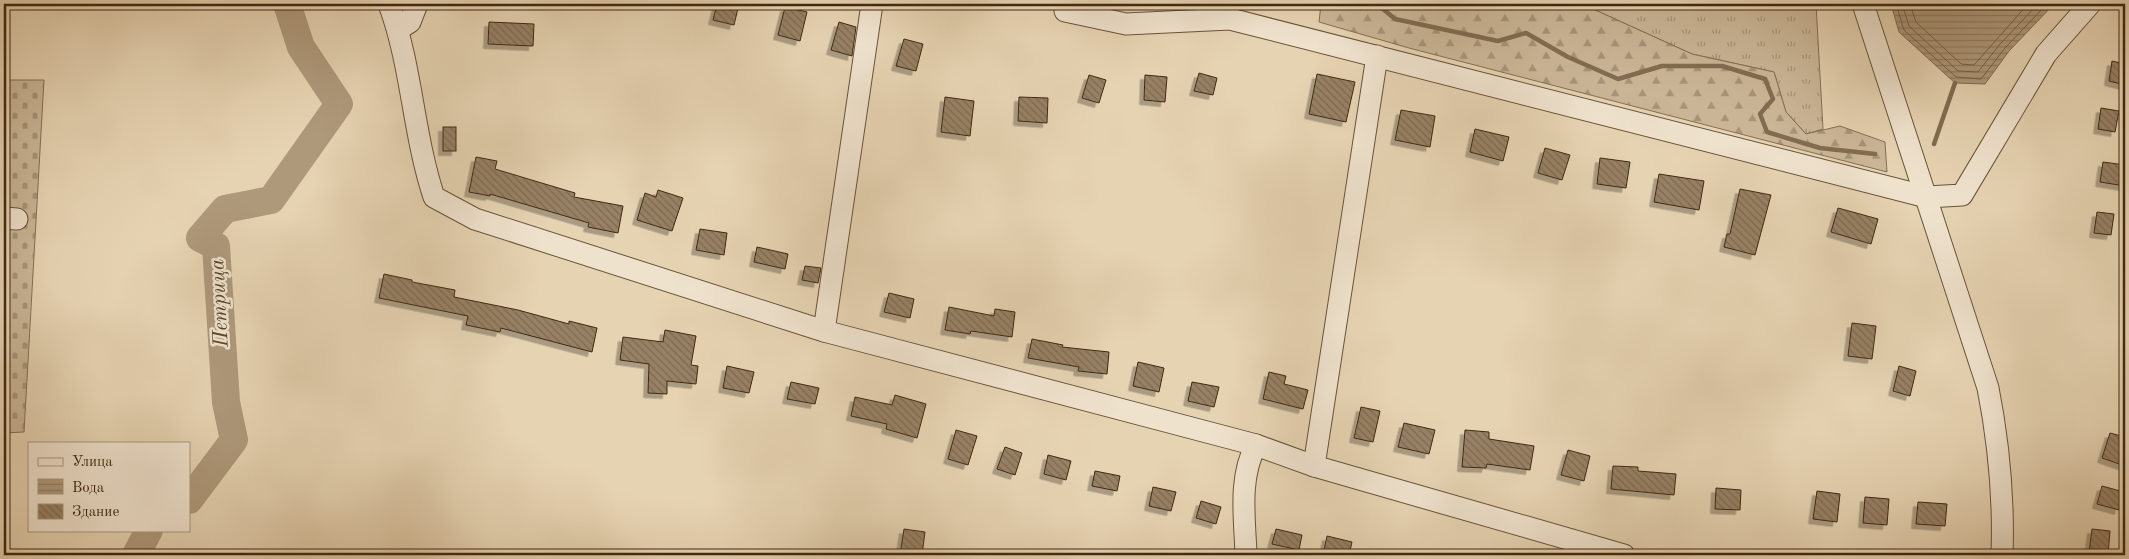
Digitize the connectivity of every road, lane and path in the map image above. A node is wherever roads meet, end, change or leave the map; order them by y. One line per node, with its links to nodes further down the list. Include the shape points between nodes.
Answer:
1 (389, 4): 7 (street)
2 (417, 4): 7 (street, via 410,22)
3 (872, 4): 10 (street)
4 (1863, 4): 9 (street)
5 (2090, 4): 9 (street, via 2046,54 1962,195)
6 (1065, 12): 8 (street, via 1126,24 1230,19)
7 (399, 30): 10 (street, via 424,165 434,197 475,219)
8 (1377, 56): 9 (street); 12 (street)
9 (1927, 197): 15 (street, via 1988,388 2001,474)
10 (824, 331): 11 (street)
11 (1256, 445): 12 (street); 13 (street, via 1244,482)
12 (1314, 466): 14 (street)
13 (1246, 555)
14 (1624, 555)
15 (2002, 555)

